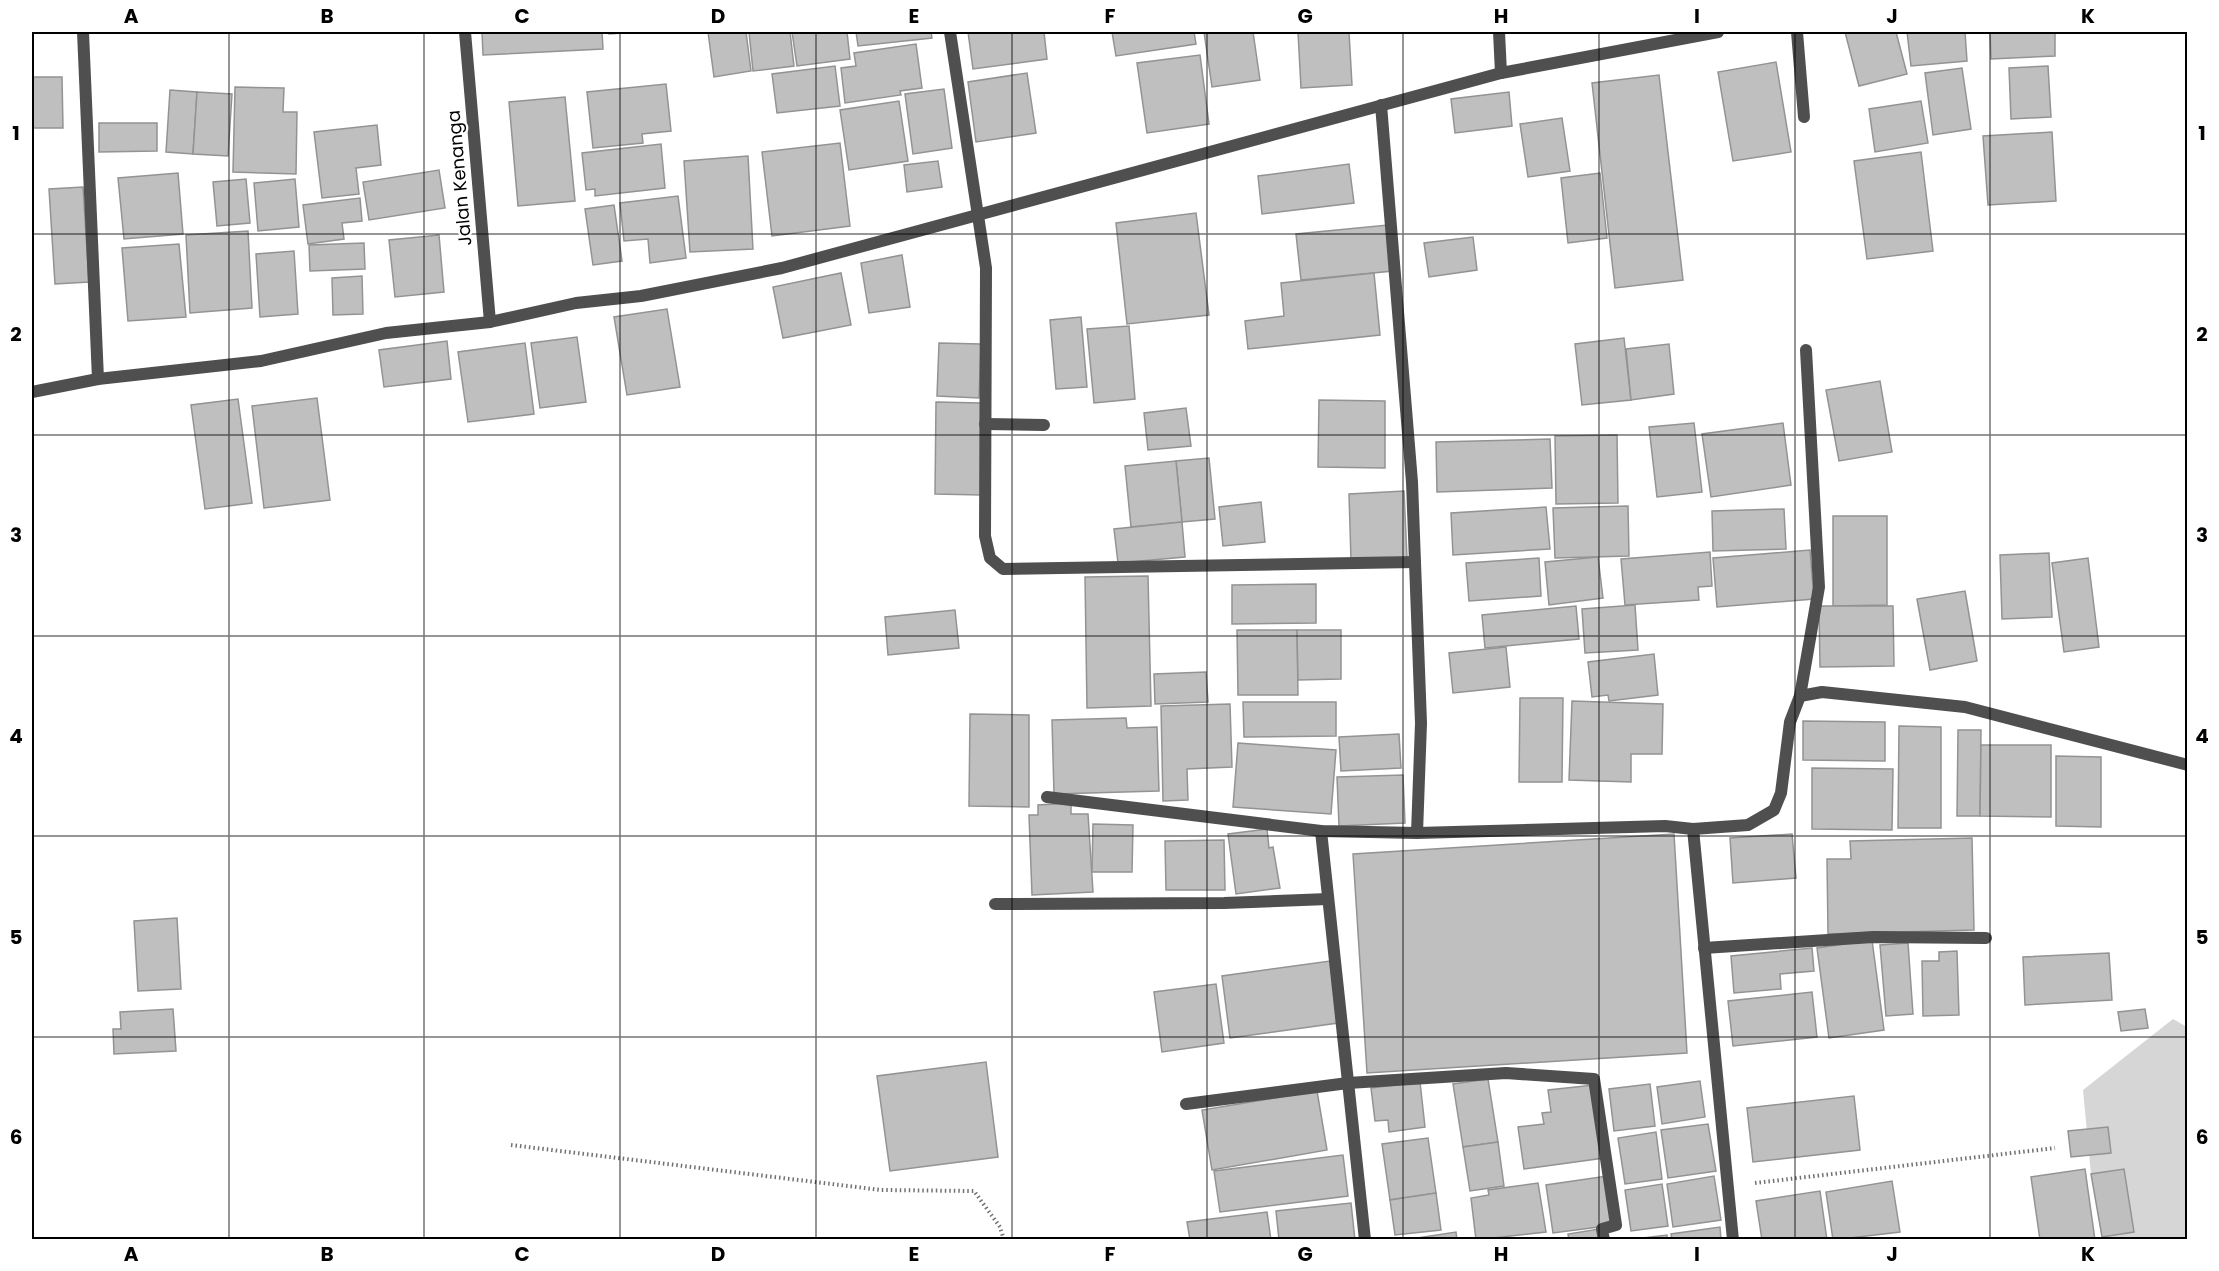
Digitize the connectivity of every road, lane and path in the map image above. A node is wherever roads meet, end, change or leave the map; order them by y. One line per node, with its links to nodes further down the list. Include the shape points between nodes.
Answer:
1 (83, 32): 13 (street)
2 (465, 32): 11 (street, Jalan Kenanga)
3 (951, 32): 10 (street)
4 (1499, 32): 7 (street)
5 (1718, 32): 7 (street)
6 (1797, 32): 9 (street)
7 (1502, 73): 8 (street)
8 (1382, 105): 10 (street, via 1014,203); 17 (street)
9 (1804, 117)
10 (979, 216): 11 (street, via 782,268 642,296 576,303); 15 (street, via 986,268)
11 (490, 322): 13 (street, via 386,333 261,361)
12 (1806, 350): 18 (street, via 1819,587)
13 (98, 379): 14 (street)
14 (32, 392)
15 (985, 424): 16 (street); 17 (street, via 985,536 990,558 1003,568)
16 (1044, 425)
17 (1415, 562): 23 (street, via 1421,723)
18 (1800, 696): 19 (street, via 1822,692 1965,707); 21 (street, via 1790,722 1781,793 1774,810 1748,825)
19 (2187, 765)
20 (1047, 797): 22 (street)
21 (1693, 829): 23 (street, via 1665,826); 27 (street)
22 (1322, 831): 23 (street); 24 (street)
23 (1417, 833)
24 (1328, 899): 25 (street); 28 (street)
25 (995, 904)
26 (1986, 938): 27 (street, via 1872,938)
27 (1704, 948): 32 (street)
28 (1348, 1083): 29 (street); 34 (street); 35 (street, via 1506,1073 1594,1079 1616,1224 1602,1229)
29 (1186, 1104)
30 (511, 1145): 33 (path, via 881,1190 974,1191)
31 (2055, 1148): 32 (path)
32 (1727, 1186): 36 (street)
33 (1004, 1239)
34 (1365, 1239)
35 (1604, 1239)
36 (1733, 1239)

